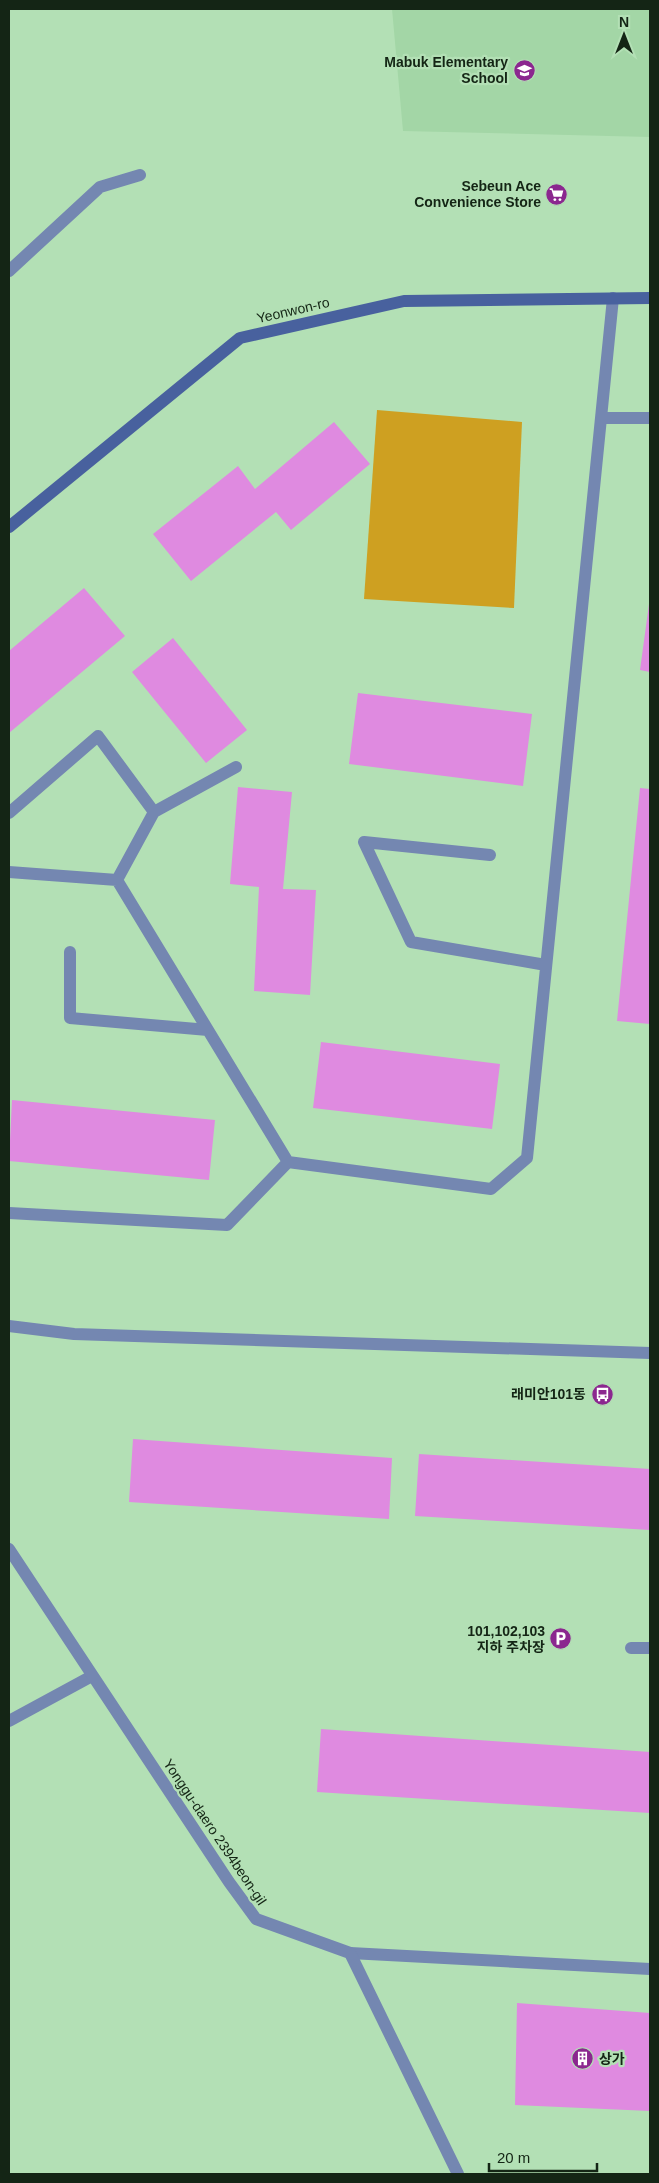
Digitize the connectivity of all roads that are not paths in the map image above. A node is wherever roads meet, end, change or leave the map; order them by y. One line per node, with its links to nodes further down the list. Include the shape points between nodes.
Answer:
1 (140, 174): 2 (street, via 100,187)
2 (9, 271)
3 (613, 298): 4 (street, Yeonwon-ro); 5 (street); 7 (street, Yeonwon-ro, via 404,300 240,338)
4 (650, 298)
5 (601, 418): 6 (street); 15 (street)
6 (650, 418)
7 (9, 527)
8 (236, 768): 10 (street)
9 (9, 812): 10 (street, via 98,736)
10 (154, 812): 13 (street)
11 (490, 855): 15 (street, via 364,842 411,942)
12 (9, 872): 13 (street)
13 (117, 880): 16 (street)
14 (70, 952): 16 (street, via 70,1018)
15 (546, 964): 17 (street, via 526,1158 491,1189)
16 (208, 1030): 17 (street)
17 (288, 1162): 18 (street, via 227,1226)
18 (9, 1213)
19 (9, 1326): 20 (street, via 74,1334)
20 (650, 1353)
21 (9, 1549): 24 (street, Yonggu-daero 2394beon-gil)
22 (631, 1648): 23 (street)
23 (650, 1648)
24 (92, 1676): 25 (street); 26 (street, Yonggu-daero 2394beon-gil, via 256,1919)
25 (9, 1721)
26 (350, 1953): 27 (street, Yonggu-daero 2394beon-gil); 28 (street)
27 (650, 1969)
28 (458, 2174)

